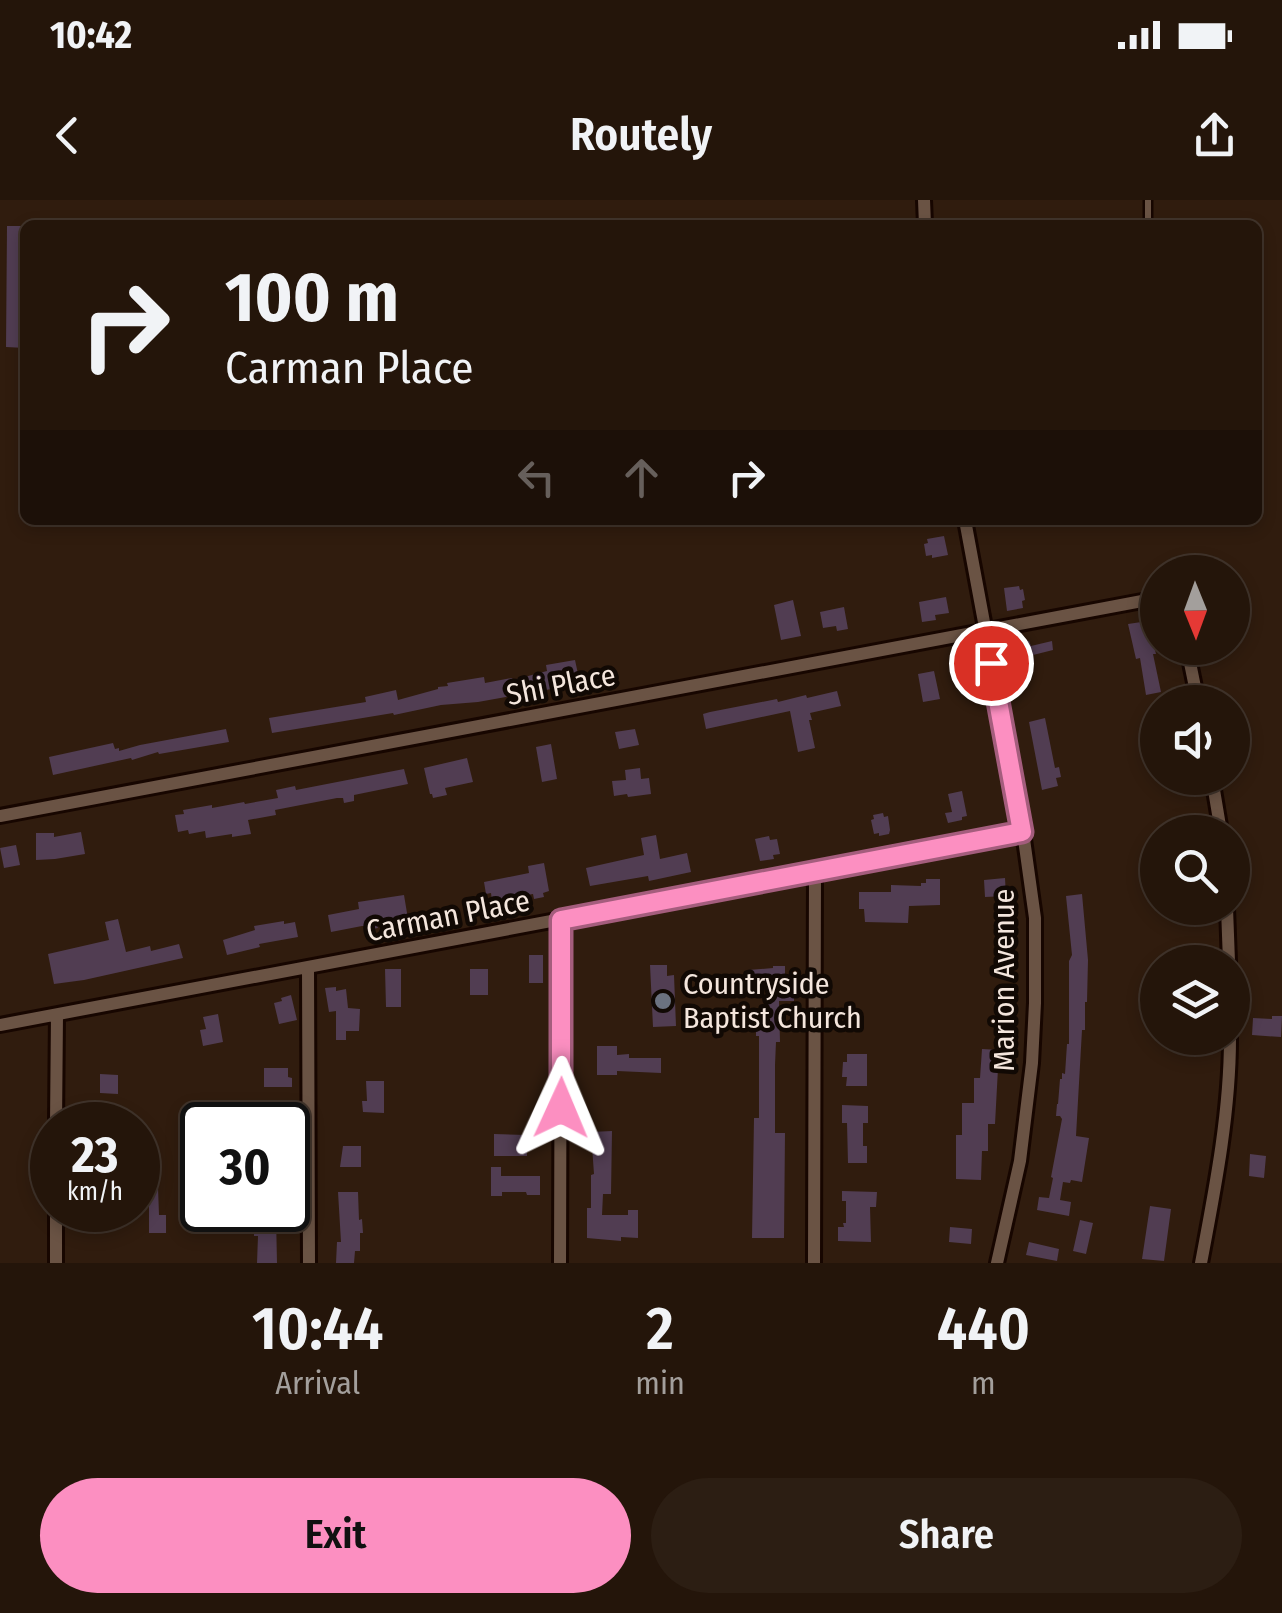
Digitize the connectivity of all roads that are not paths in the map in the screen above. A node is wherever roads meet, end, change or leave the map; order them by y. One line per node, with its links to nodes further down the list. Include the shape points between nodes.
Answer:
1 (966, 525): 3 (street, Marion Avenue)
2 (1140, 601): 3 (street, Shi Place)
3 (984, 630): 4 (street, Shi Place); 5 (street, Marion Avenue)
4 (0, 816)
5 (1022, 832): 6 (street, Carman Place); 18 (street, Marion Avenue, via 1035,918 1033,1043 1020,1161)
6 (814, 873): 7 (street, Carman Place); 17 (street)
7 (561, 920): 8 (street, Carman Place); 16 (street)
8 (308, 967): 9 (street, Carman Place); 15 (street)
9 (56, 1015): 10 (street, Carman Place); 12 (street)
10 (0, 1025)
11 (1229, 1055): 19 (street)
12 (56, 1102)
13 (56, 1232): 14 (street)
14 (56, 1263)
15 (309, 1263)
16 (560, 1263)
17 (814, 1263)
18 (997, 1263)
19 (1201, 1263)

